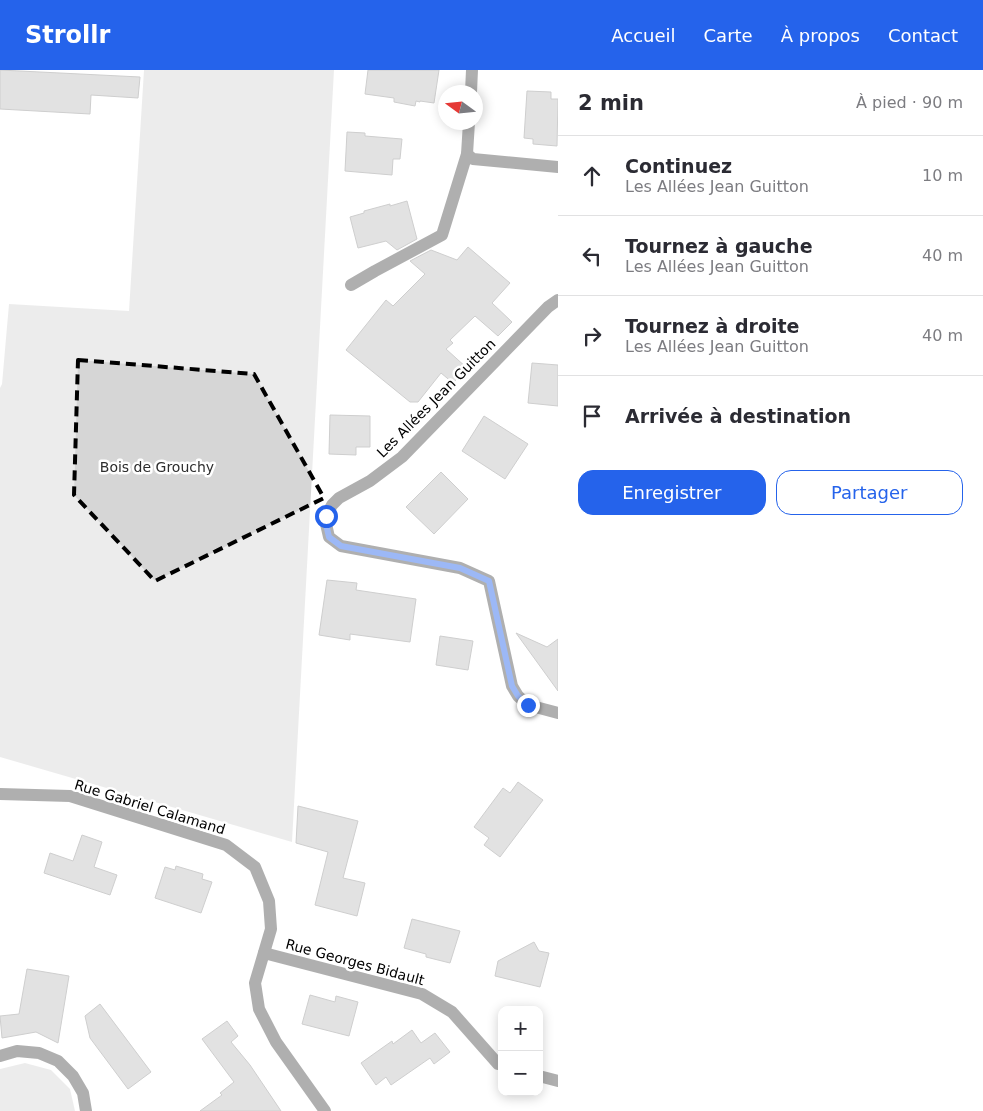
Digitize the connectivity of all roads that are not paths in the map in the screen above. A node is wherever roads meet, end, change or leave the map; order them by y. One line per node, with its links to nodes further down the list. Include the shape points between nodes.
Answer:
1 (472, 70): 2 (street)
2 (471, 85)
3 (468, 130): 4 (street)
4 (467, 154): 5 (street, via 473,159); 6 (street, via 442,235)
5 (558, 167)
6 (351, 285)
7 (558, 300): 8 (street, Les Allées Jean Guitton, via 402,457 370,481 339,498 326,516 329,537 341,546 460,568 489,581 512,686 528,705)
8 (558, 713)
9 (0, 794): 10 (street, Rue Gabriel Calamand, via 70,796 226,845 255,867 269,901 271,929)
10 (264, 954): 12 (street, Rue Georges Bidault, via 422,994 452,1012); 16 (street, Rue Gabriel Calamand, via 255,983 259,1009 276,1042)
11 (0, 1056): 15 (street, via 17,1051 38,1053 58,1061 73,1076 83,1094)
12 (498, 1064)
13 (543, 1077): 14 (street)
14 (558, 1081)
15 (86, 1111)
16 (325, 1111)

